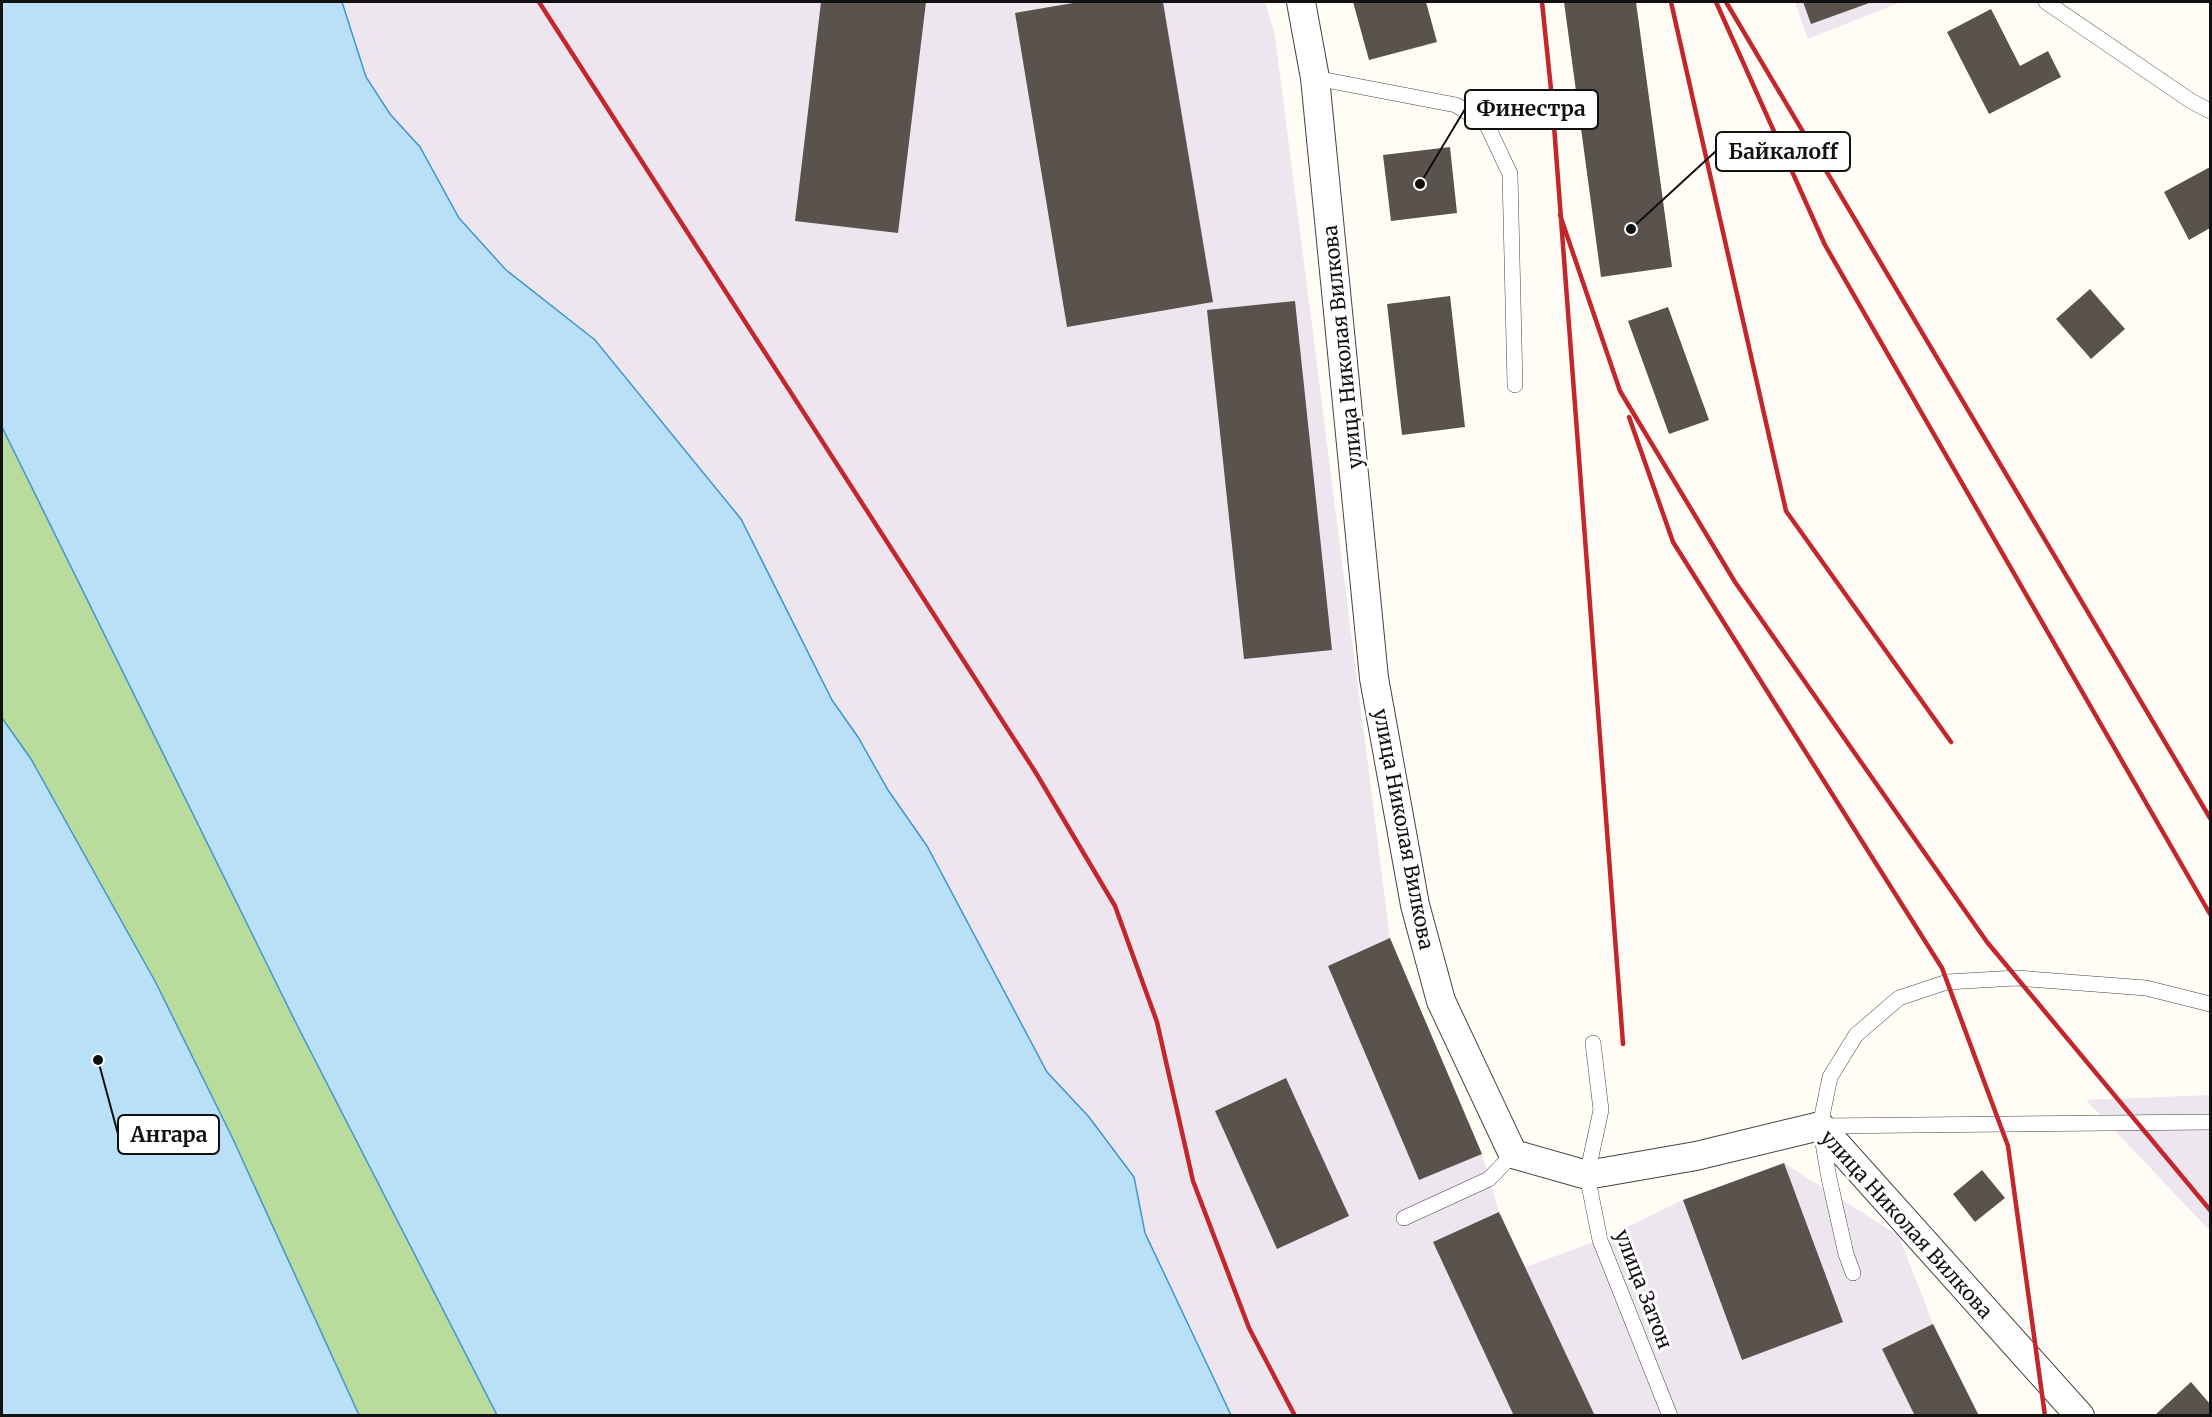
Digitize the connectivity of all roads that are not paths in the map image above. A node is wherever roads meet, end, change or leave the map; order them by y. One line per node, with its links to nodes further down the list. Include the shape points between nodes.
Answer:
1 (1301, 2): 3 (street, улица Николая Вилкова)
2 (2046, 2): 4 (lane)
3 (1315, 78): 5 (lane, via 1456,105 1487,124 1510,174); 10 (street, улица Николая Вилкова, via 1374,678 1415,905 1441,1001)
4 (2211, 111)
5 (1515, 385)
6 (2211, 1004): 9 (lane, via 2146,988 2064,979 1947,982 1899,998 1856,1035 1830,1077)
7 (1593, 1043): 11 (lane, via 1601,1110)
8 (2211, 1122): 9 (lane)
9 (1820, 1126): 11 (street, улица Николая Вилкова, via 1696,1156); 13 (lane); 15 (street, улица Николая Вилкова)
10 (1513, 1154): 11 (street, улица Николая Вилкова); 12 (lane, via 1489,1179)
11 (1587, 1175): 14 (lane, улица Затон, via 1600,1240)
12 (1404, 1218)
13 (1853, 1273)
14 (1670, 1416)
15 (2080, 1416)

